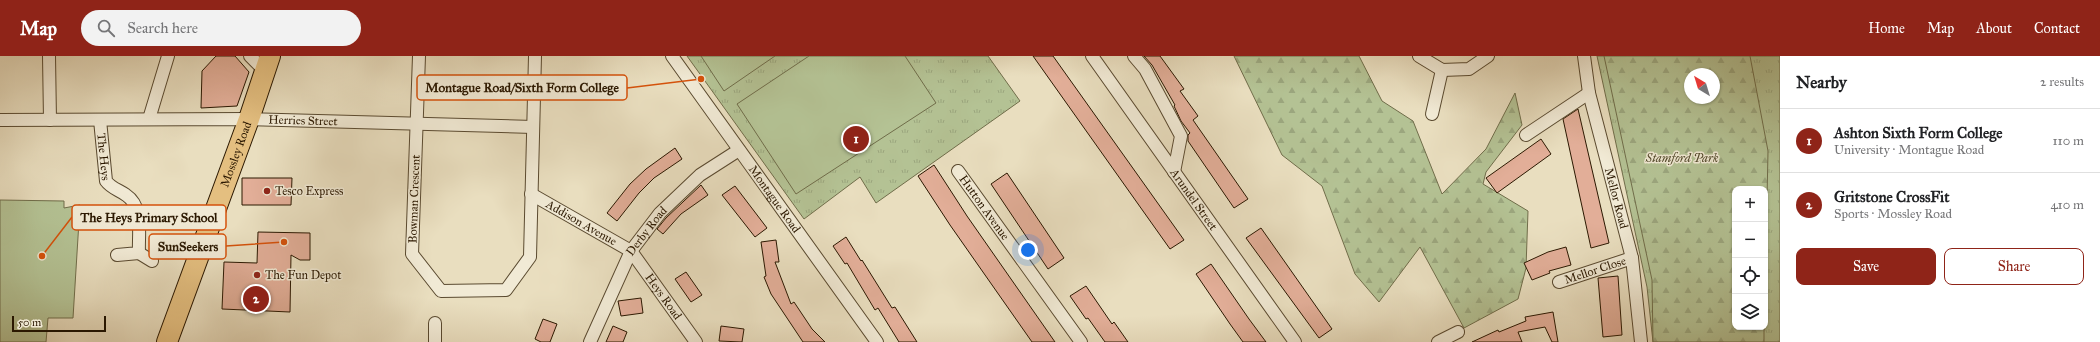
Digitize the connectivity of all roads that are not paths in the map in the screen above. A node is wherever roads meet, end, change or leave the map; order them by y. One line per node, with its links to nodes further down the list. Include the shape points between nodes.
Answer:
1 (49, 56): 18 (street)
2 (168, 56): 16 (street)
3 (250, 56): 12 (street)
4 (419, 56): 21 (street)
5 (535, 56): 22 (street, Bowman Crescent)
6 (672, 56): 24 (street, Montague Road)
7 (1092, 56): 26 (street, Arundel Street)
8 (1134, 56): 26 (street, via 1145,69 1181,136)
9 (1419, 56): 13 (street)
10 (1488, 56): 13 (street, via 1469,68)
11 (1584, 56): 14 (street, Mellor Road)
12 (267, 64): 20 (main road, Mossley Road)
13 (1442, 70): 15 (street)
14 (1589, 93): 23 (street); 31 (street, Mellor Road)
15 (1432, 114)
16 (149, 119): 19 (street, Herries Street); 20 (street, Herries Street)
17 (0, 120): 18 (street, Herries Street)
18 (50, 120): 19 (street, Herries Street)
19 (100, 120): 29 (street, The Heys, via 106,180 128,196 137,207)
20 (249, 120): 21 (street, Herries Street); 36 (main road, Mossley Road)
21 (416, 125): 22 (street, Herries Street); 27 (street, Bowman Crescent, via 412,254 441,291 506,290 530,257)
22 (533, 127): 27 (street, Bowman Crescent)
23 (1526, 135)
24 (739, 150): 28 (street, Derby Road, via 700,175 660,213); 40 (street, Montague Road)
25 (958, 171): 41 (street, Hutton Avenue)
26 (1174, 172): 42 (street, Arundel Street)
27 (531, 194): 28 (street, Addison Avenue)
28 (632, 250): 38 (street, Derby Road); 39 (street, Heys Road)
29 (138, 253): 30 (street); 32 (street)
30 (116, 255)
31 (1632, 258): 33 (street, Mellor Close); 44 (street, Mellor Road)
32 (152, 260)
33 (1559, 282)
34 (435, 323): 37 (street)
35 (1458, 332): 43 (street)
36 (167, 342)
37 (435, 342)
38 (590, 342)
39 (696, 342)
40 (877, 342)
41 (1081, 342)
42 (1295, 342)
43 (1438, 342)
44 (1640, 342)

